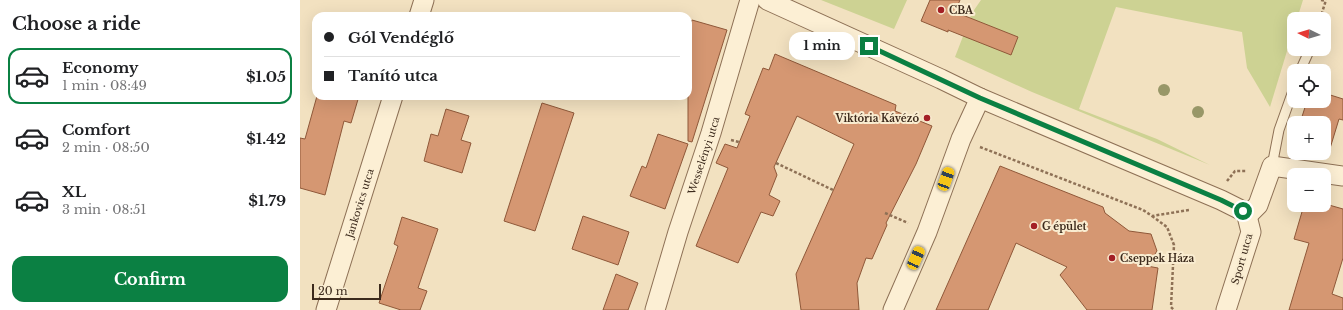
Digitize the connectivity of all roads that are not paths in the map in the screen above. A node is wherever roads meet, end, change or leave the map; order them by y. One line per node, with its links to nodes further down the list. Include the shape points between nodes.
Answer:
1 (424, 0): 4 (street)
2 (750, 0): 12 (street, Wesselényi utca)
3 (767, 0): 5 (street)
4 (420, 12)
5 (980, 98): 10 (street, via 1221,200 1243,211); 13 (street, via 961,139 927,232)
6 (392, 100): 11 (street, Jankovics utca)
7 (1287, 108): 8 (lane)
8 (1272, 166): 9 (street); 10 (street, via 1258,205)
9 (1343, 176)
10 (1247, 216): 14 (street, Sport utca, via 1251,232)
11 (326, 310)
12 (655, 310)
13 (893, 310)
14 (1226, 310)

